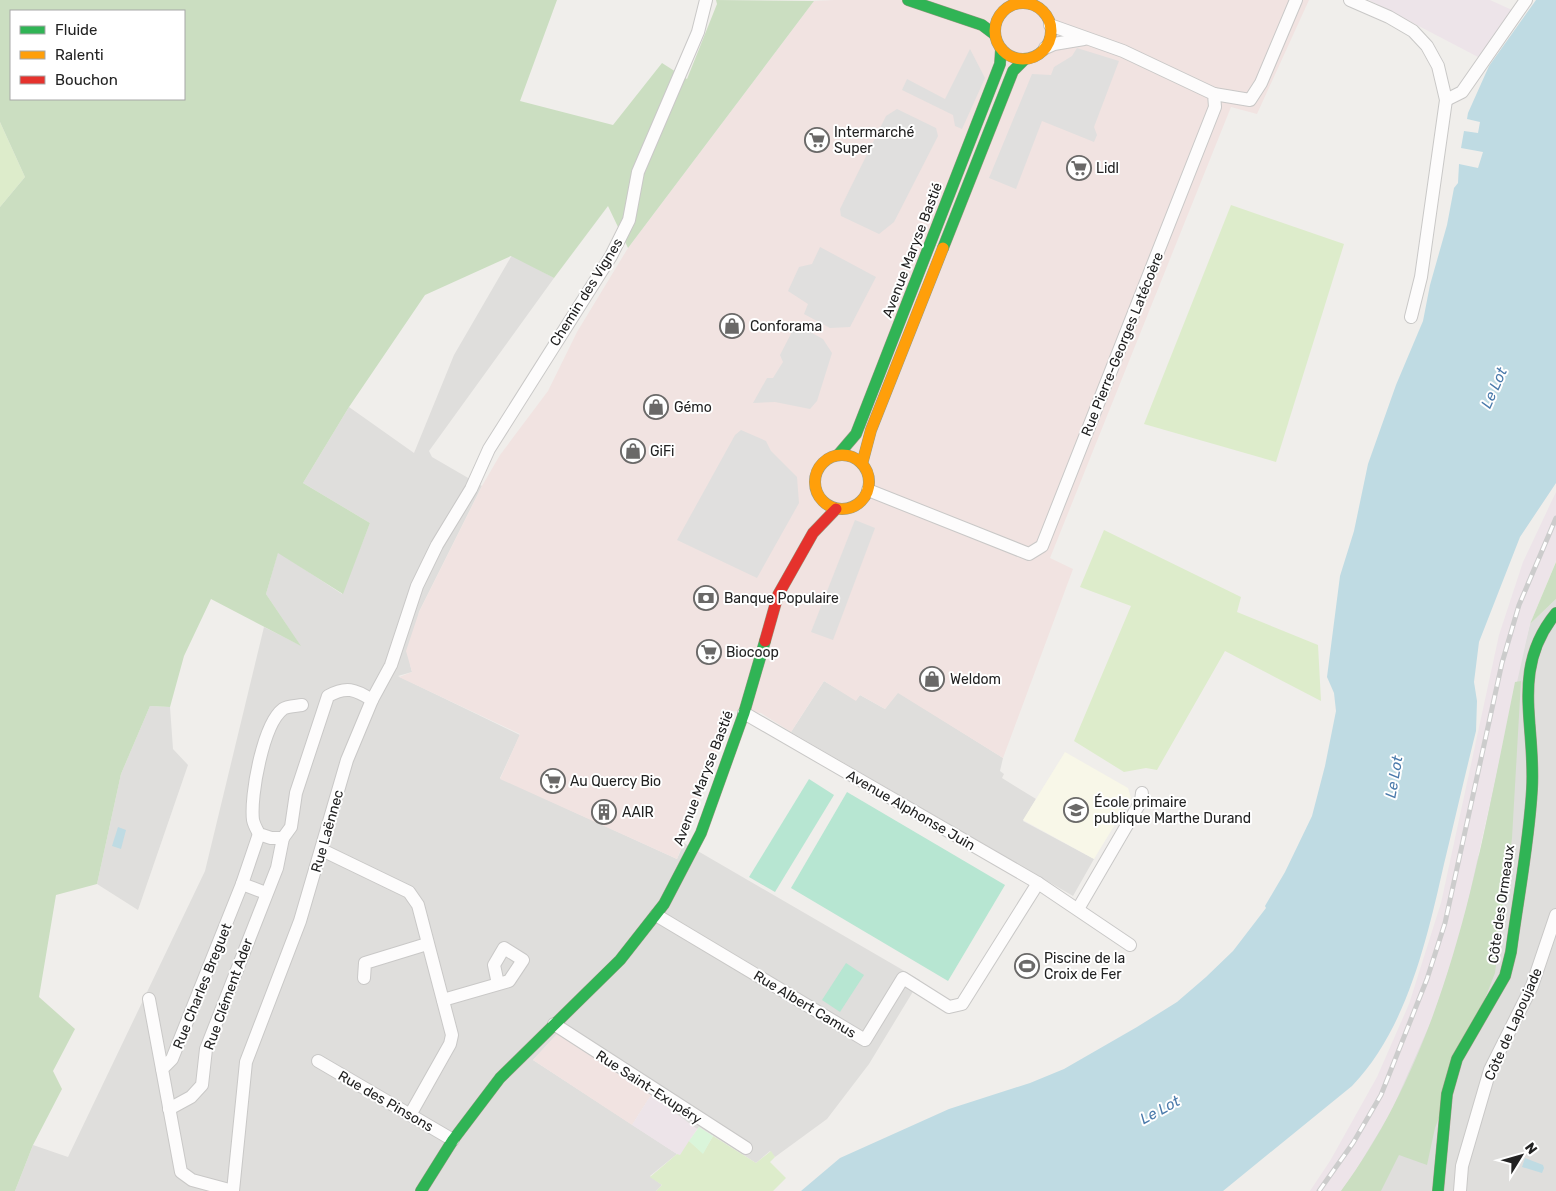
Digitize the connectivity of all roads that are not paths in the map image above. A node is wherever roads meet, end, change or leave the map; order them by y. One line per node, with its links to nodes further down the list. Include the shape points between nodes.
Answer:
1 (706, 0): 21 (street, Chemin des Vignes, via 698,32 638,172 629,220 611,256 488,449)
2 (908, 0): 11 (street, via 982,25)
3 (942, 0): 9 (street, via 982,12)
4 (1296, 0): 16 (street, via 1261,83 1250,100)
5 (1350, 0): 17 (street, via 1413,31 1427,46 1438,66)
6 (1526, 0): 17 (street, via 1462,92)
7 (1020, 1): 8 (street); 9 (street)
8 (1043, 5): 10 (street)
9 (1002, 11): 11 (street, via 994,26)
10 (1050, 25): 12 (street); 13 (street, via 1051,33)
11 (994, 34): 14 (street)
12 (1087, 39): 13 (street); 16 (street, via 1124,51)
13 (1045, 48): 15 (street, via 1033,58)
14 (1001, 49): 15 (street, via 1008,55); 19 (street, Avenue Maryse Bastié, via 1000,64 858,429 849,445)
15 (1025, 59): 20 (street, Avenue Maryse Bastié, via 1013,71 871,430)
16 (1214, 94): 22 (street, Rue Pierre-Georges Latécoère, via 1216,107 1042,546 1029,554)
17 (1446, 100): 18 (street, via 1421,277)
18 (1411, 317)
19 (838, 455): 20 (street, via 851,457); 23 (street, Avenue Maryse Bastié, via 822,463 816,475 816,491)
20 (862, 464): 22 (street, Avenue Maryse Bastié, via 868,476)
21 (471, 489): 27 (street, Rue Laënnec, via 417,586 400,645)
22 (868, 490): 24 (street, via 856,506)
23 (822, 501): 24 (street); 25 (street, Avenue Maryse Bastié)
24 (836, 509): 25 (street, Avenue Maryse Bastié)
25 (813, 533): 29 (street, Avenue Maryse Bastié, via 778,595)
26 (1556, 613): 55 (street, Côte des Ormeaux, via 1542,630 1534,649 1529,709 1532,791 1511,952 1505,976 1457,1059 1447,1094)
27 (372, 700): 32 (street, Rue Clément Ader, via 351,688 328,696 296,793 291,826); 33 (street, Rue Laënnec, via 347,760)
28 (302, 705): 31 (street, via 284,708 273,720 258,765 252,800 253,822)
29 (744, 713): 34 (street, Avenue Alphonse Juin); 38 (street, Avenue Maryse Bastié, via 701,833)
30 (1142, 793): 37 (street, via 1141,801)
31 (259, 834): 32 (street); 35 (street, Rue Charles Breguet)
32 (284, 838): 36 (street, Rue Clément Ader, via 277,868)
33 (322, 850): 40 (street, via 409,892 418,905); 54 (street, Rue Laënnec, via 300,921 246,1062)
34 (1038, 883): 37 (street, Avenue Alphonse Juin); 38 (street, Rue Albert Camus, via 962,1004 949,1007 903,978 865,1040)
35 (242, 884): 36 (street); 48 (street, Rue Charles Breguet, via 172,1059)
36 (266, 893): 49 (street, Rue Clément Ader, via 206,1049 202,1085 192,1097)
37 (1078, 909): 41 (street, Avenue Alphonse Juin)
38 (656, 915): 46 (street, Avenue Maryse Bastié, via 620,960)
39 (1556, 915): 56 (street, Côte de Lapoujade, via 1532,986 1490,1070 1462,1166)
40 (427, 944): 42 (street, via 365,962); 45 (street)
41 (1130, 945)
42 (364, 978)
43 (498, 984): 45 (street)
44 (149, 999): 48 (street)
45 (443, 1000): 50 (street, via 452,1035 450,1044)
46 (554, 1024): 51 (street, Avenue Maryse Bastié, via 500,1078); 52 (street, Rue Saint-Exupéry)
47 (318, 1061): 50 (street, Rue des Pinsons)
48 (162, 1069): 49 (street)
49 (169, 1109): 54 (street, via 181,1172 192,1180)
50 (410, 1115): 51 (street, Rue des Pinsons)
51 (453, 1140): 53 (street, Avenue Maryse Bastié)
52 (746, 1148)
53 (424, 1190)
54 (233, 1191)
55 (1438, 1191)
56 (1460, 1191)

